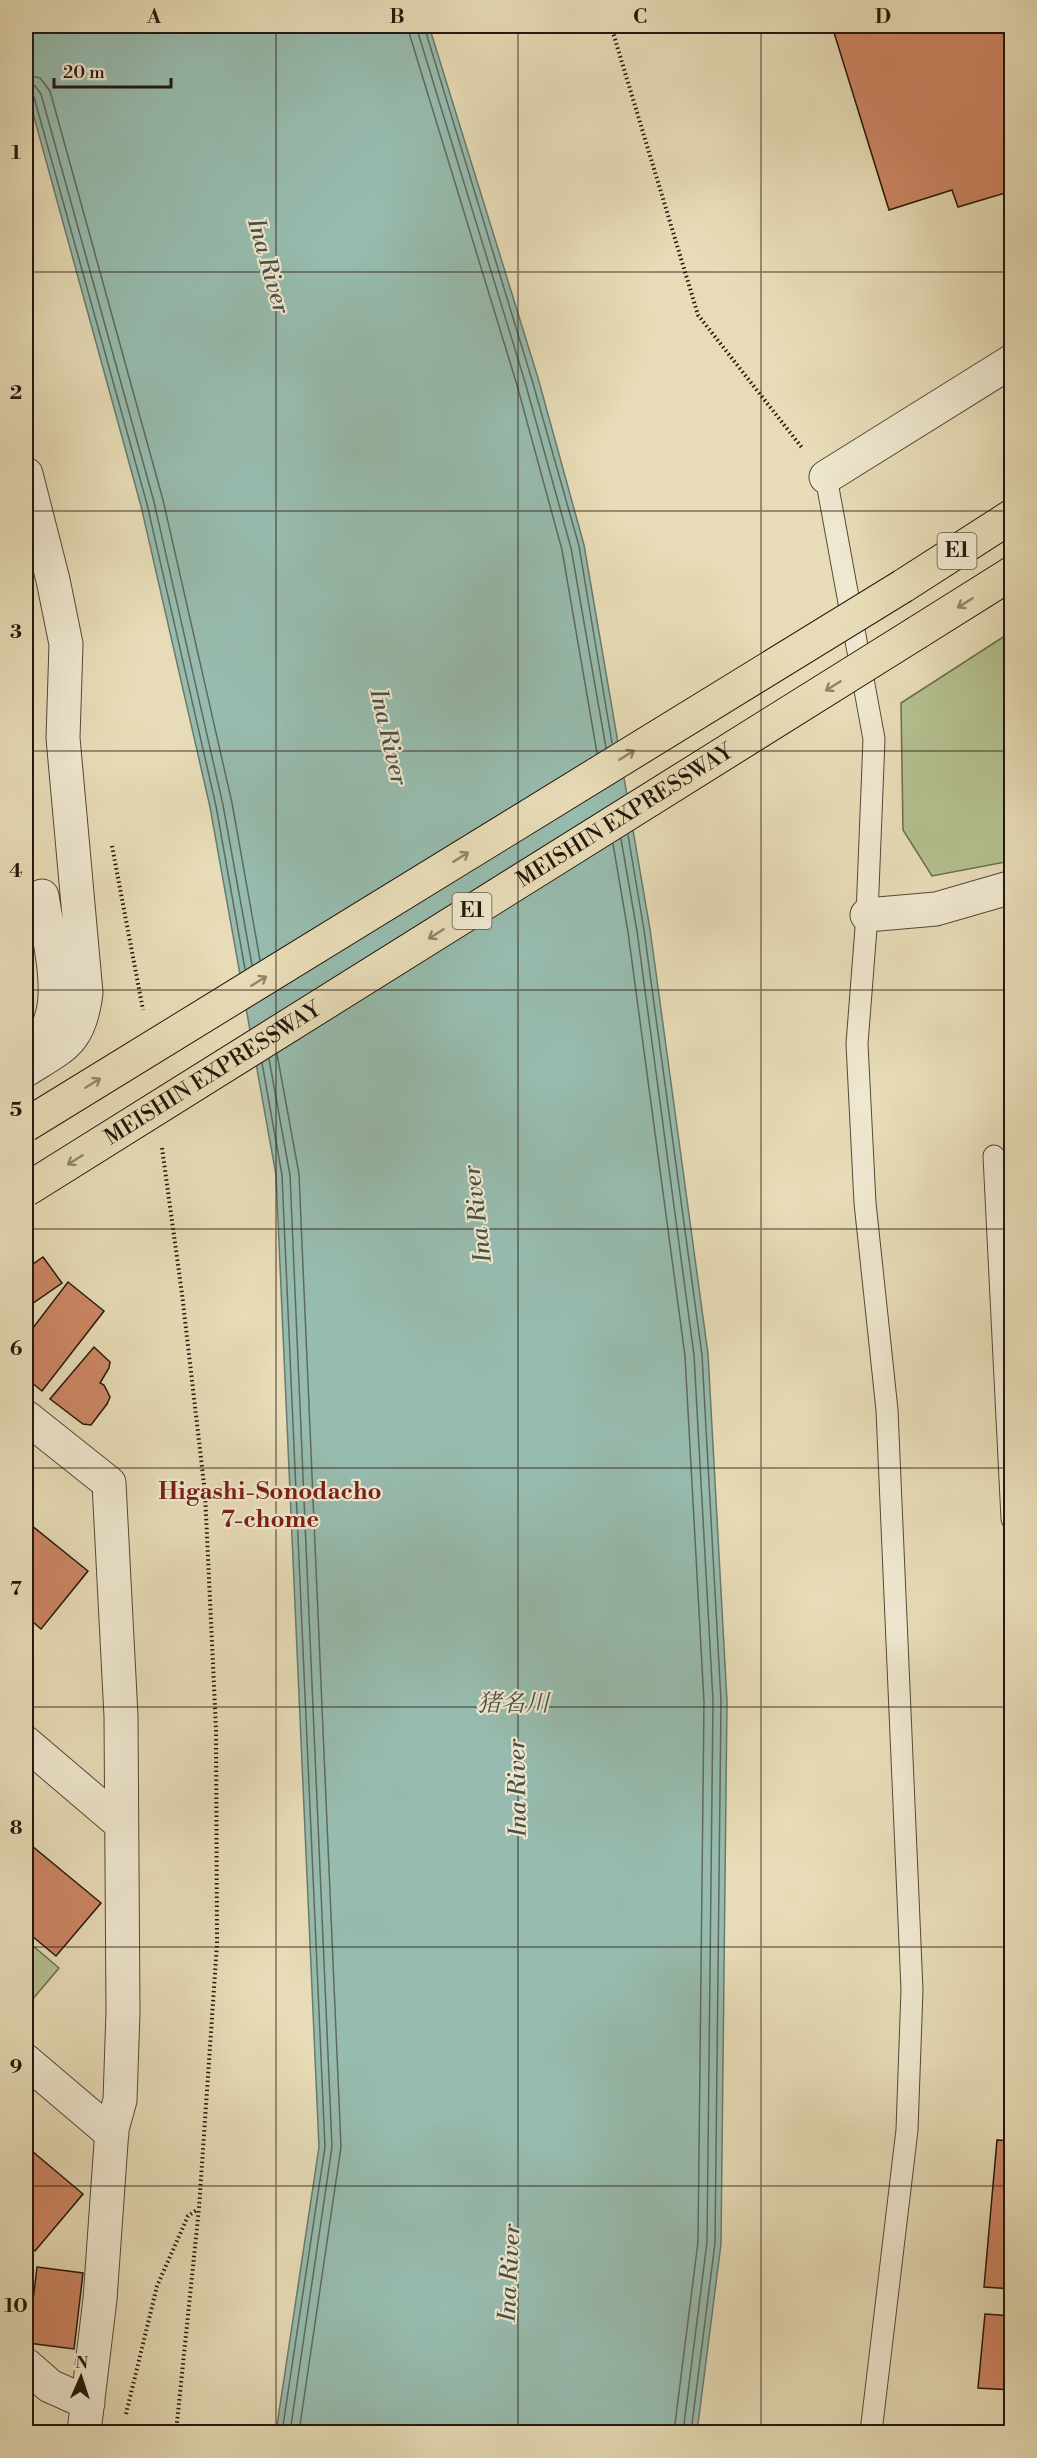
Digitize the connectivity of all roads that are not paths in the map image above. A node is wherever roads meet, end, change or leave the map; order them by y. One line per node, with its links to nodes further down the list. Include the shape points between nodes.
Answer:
1 (1011, 361): 3 (street)
2 (26, 474): 9 (street, via 66,644 63,738 86,993 84,1016 74,1037)
3 (826, 477): 8 (lane, via 874,739)
4 (1011, 516): 10 (highway, E1, one-way to 4, bridge)
5 (1011, 573): 12 (highway, MEISHIN EXPRESSWAY / E1, one-way to 12, bridge)
6 (1011, 887): 8 (street, via 936,909)
7 (42, 896): 9 (street, via 56,989 48,1029)
8 (867, 915): 21 (lane, via 857,1044 866,1203 887,1410 912,1990 907,2130)
9 (27, 1069)
10 (26, 1125)
11 (994, 1156): 14 (lane)
12 (26, 1190)
13 (26, 1417): 16 (street, via 109,1482)
14 (1011, 1519)
15 (26, 1743): 16 (street)
16 (121, 1824): 18 (street, via 123,2012 120,2100)
17 (26, 2061): 18 (street)
18 (112, 2134): 20 (street, via 100,2299)
19 (26, 2365): 20 (street)
20 (86, 2418)
21 (871, 2433)

